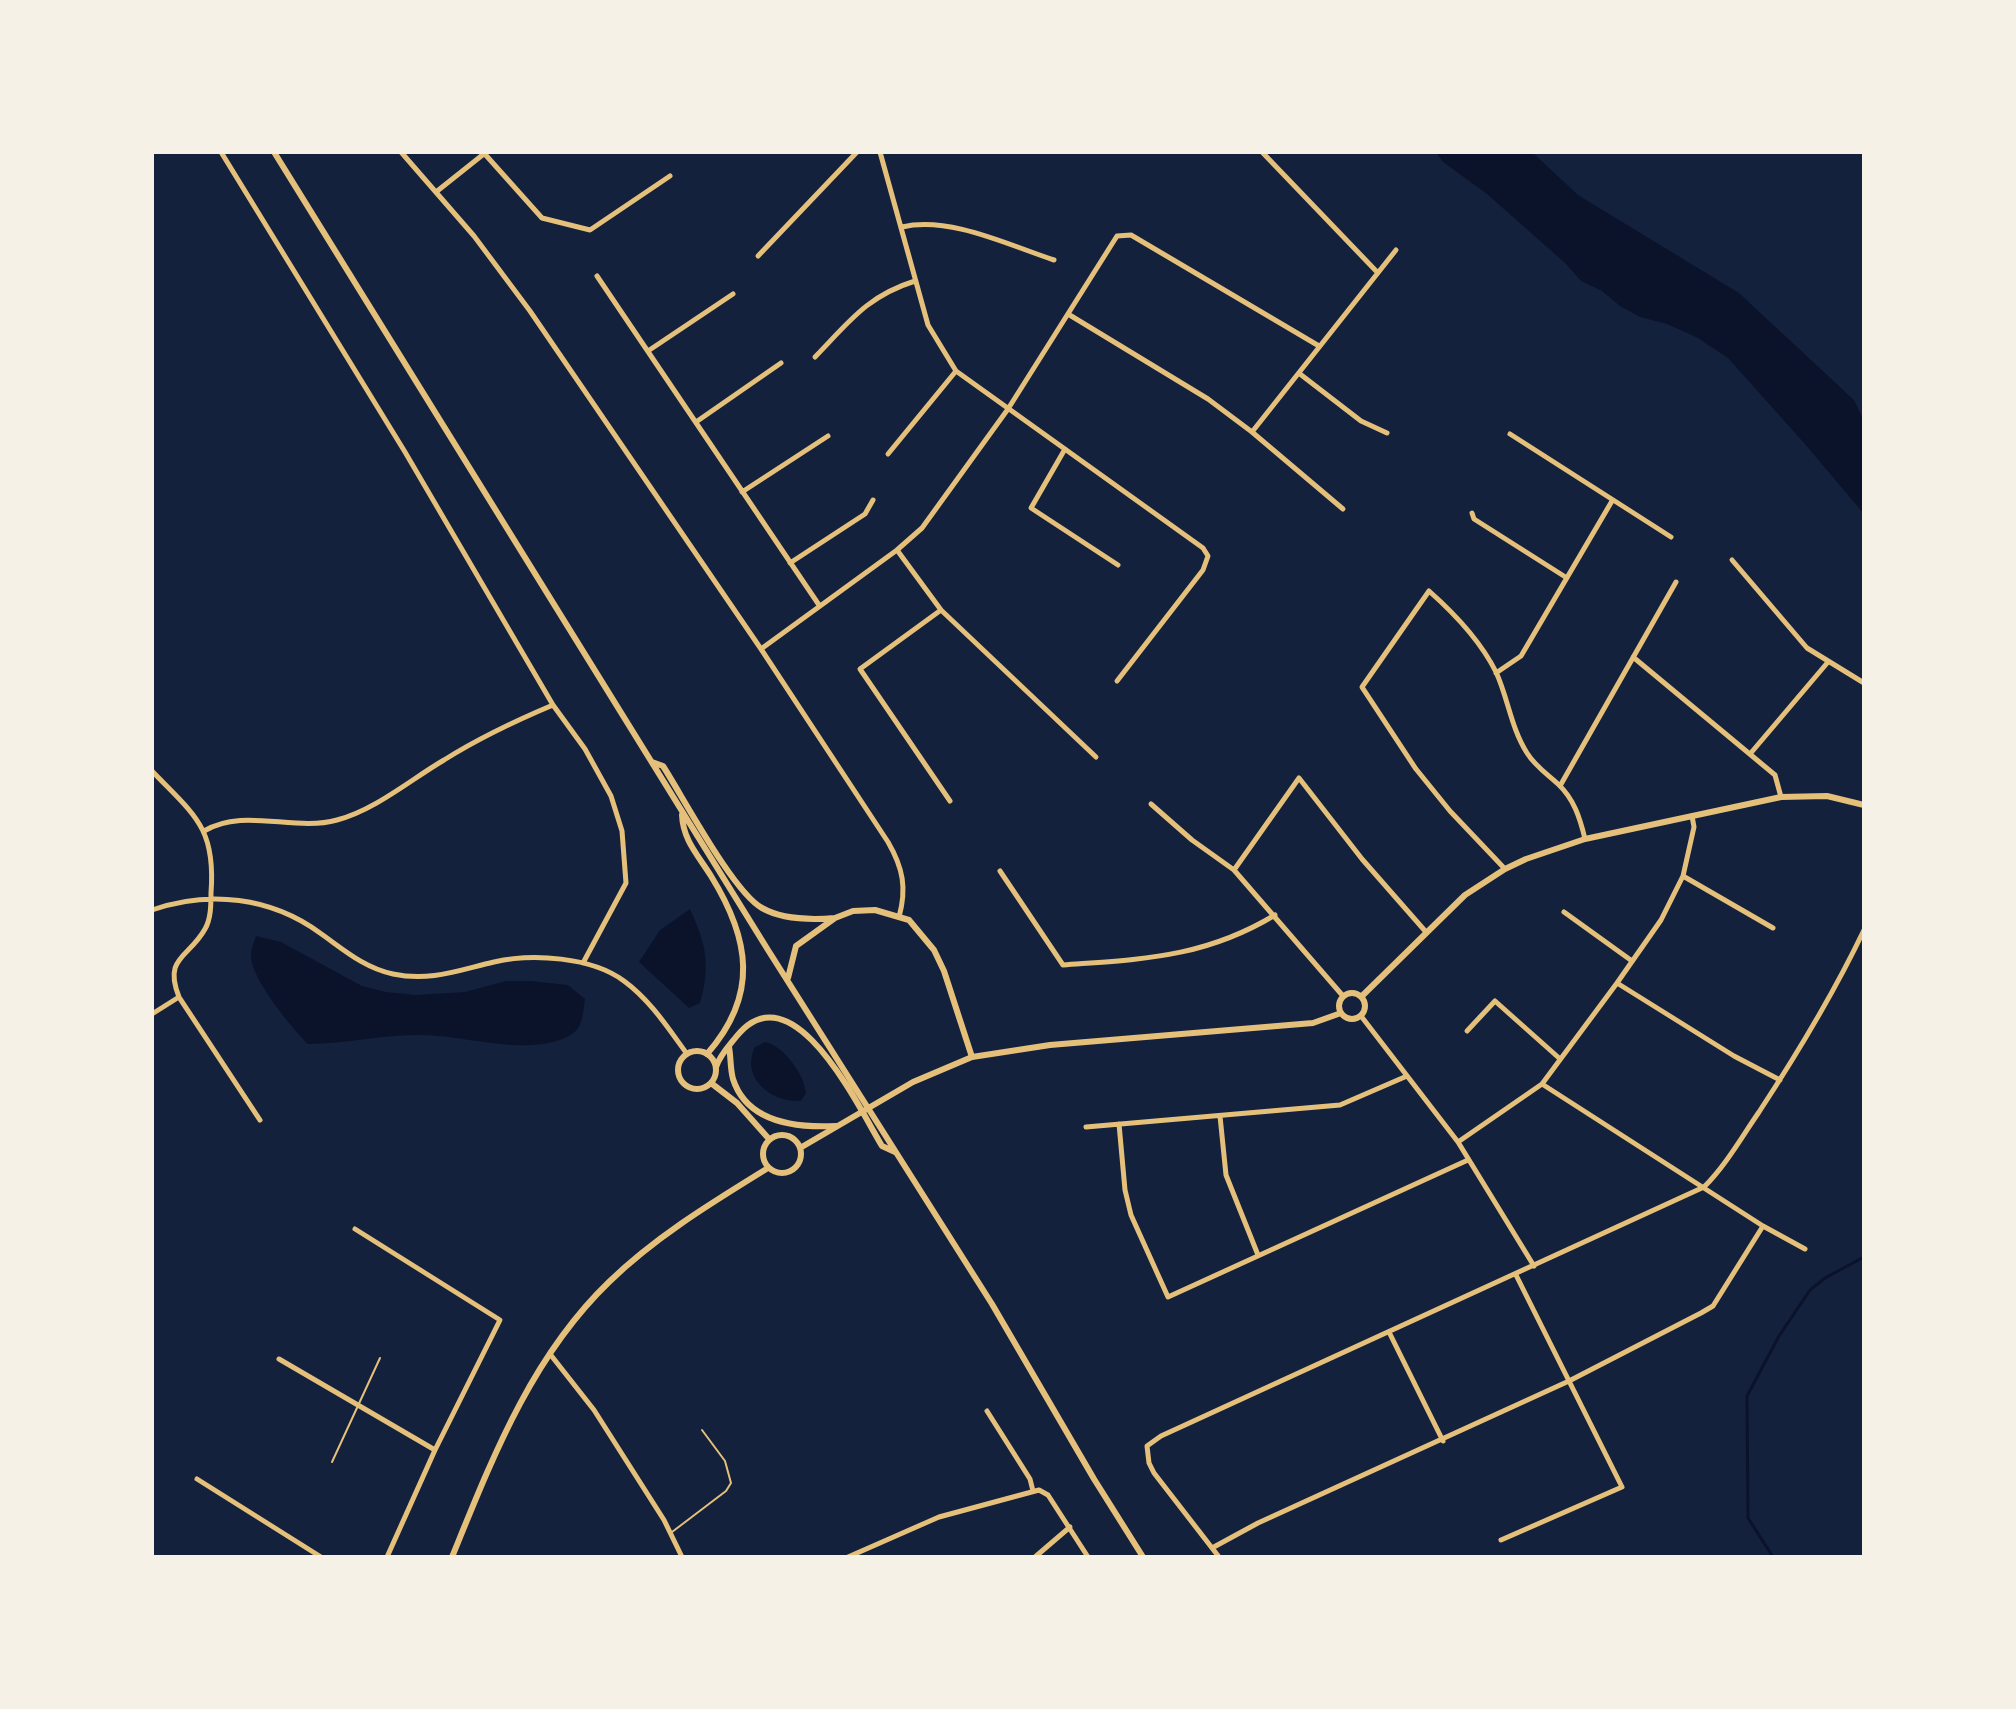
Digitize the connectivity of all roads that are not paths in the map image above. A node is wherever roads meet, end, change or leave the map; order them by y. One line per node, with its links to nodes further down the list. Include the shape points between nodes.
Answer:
1 (221, 152): 53 (street)
2 (274, 152): 56 (main road)
3 (401, 152): 9 (street)
4 (484, 152): 8 (street, via 542,218 590,230); 9 (street)
5 (857, 152): 12 (street)
6 (880, 152): 10 (street)
7 (1262, 152): 14 (street)
8 (670, 176)
9 (436, 192): 47 (street, via 530,311)
10 (902, 227): 13 (street, via 944,225); 16 (street)
11 (1396, 250): 14 (street)
12 (758, 256)
13 (1054, 260)
14 (1378, 273): 19 (street)
15 (597, 276): 20 (street)
16 (915, 281): 21 (street, via 874,298); 23 (street, via 928,325)
17 (733, 294): 20 (street)
18 (1068, 314): 19 (street, via 1117,236 1131,235); 25 (street); 27 (street, via 1208,399)
19 (1319, 346): 24 (street)
20 (648, 351): 26 (street)
21 (815, 357)
22 (781, 363): 26 (street)
23 (956, 371): 25 (street); 32 (street)
24 (1300, 374): 27 (street); 28 (street, via 1361,421)
25 (1008, 409): 31 (street); 39 (street, via 939,507)
26 (696, 422): 33 (street)
27 (1252, 432): 36 (street)
28 (1387, 433)
29 (1510, 434): 35 (street)
30 (828, 436): 33 (street)
31 (1065, 449): 42 (street, via 1031,508); 51 (street, via 1208,556 1203,570)
32 (888, 454)
33 (742, 492): 41 (street)
34 (873, 500): 41 (street, via 865,514)
35 (1612, 501): 38 (street); 43 (street)
36 (1343, 509)
37 (1472, 513): 43 (street)
38 (1671, 537)
39 (897, 550): 45 (street); 46 (street)
40 (1732, 560): 49 (street, via 1792,633)
41 (790, 563): 45 (street)
42 (1118, 565)
43 (1567, 578): 50 (street, via 1521,656)
44 (1676, 582): 48 (street)
45 (819, 605): 47 (street)
46 (941, 610): 55 (street); 60 (street, via 860,669)
47 (761, 649): 75 (street, via 897,857 904,881)
48 (1633, 657): 54 (street); 58 (street)
49 (1828, 662): 52 (street); 54 (street)
50 (1496, 673): 58 (street, via 1526,751); 67 (street, via 1456,614 1429,591 1362,687 1416,769)
51 (1117, 681)
52 (1864, 683)
53 (553, 705): 65 (street, via 467,745 345,818 324,823 226,821); 81 (street, via 611,796 626,858 626,883)
54 (1750, 754): 59 (street, via 1775,775)
55 (1096, 757)
56 (651, 762): 63 (main road); 76 (main road, via 663,766 726,869 761,908 812,920)
57 (152, 771): 65 (street)
58 (1560, 786): 66 (street, via 1578,813)
59 (1781, 797): 62 (main road, via 1827,796); 64 (main road)
60 (950, 801)
61 (1151, 804): 68 (street)
62 (1864, 805)
63 (682, 811): 82 (main road); 93 (main road, via 683,832 728,907 742,960 736,1012)
64 (1692, 816): 66 (main road); 70 (street)
65 (204, 831): 71 (street, via 212,856)
66 (1585, 839): 67 (main road)
67 (1505, 869): 79 (main road, via 1465,895)
68 (1234, 870): 74 (street); 79 (street, via 1299,778)
69 (1000, 871): 74 (street, via 1063,965 1186,953)
70 (1683, 876): 77 (street); 80 (street)
71 (211, 899): 72 (street); 81 (street, via 273,907 373,968 392,974 439,976 525,957); 85 (street, via 208,925 173,971)
72 (152, 910)
73 (1564, 912): 80 (street)
74 (1275, 915): 84 (street)
75 (899, 917): 76 (main road, via 867,909); 94 (main road, via 909,920 934,950)
76 (835, 918): 82 (main road, via 796,946)
77 (1773, 928)
78 (1864, 930): 98 (street)
79 (1426, 932): 86 (main road)
80 (1632, 961): 83 (street)
81 (583, 963): 92 (street, via 634,989)
82 (788, 978): 101 (main road)
83 (1617, 983): 95 (street); 98 (street)
84 (1343, 996): 86 (main road); 87 (main road)
85 (179, 997): 88 (street); 103 (street)
86 (1361, 997): 89 (main road)
87 (1341, 1013): 89 (main road, via 1350,1019); 94 (main road, via 1313,1023 1050,1045)
88 (152, 1014)
89 (1361, 1016): 97 (street)
90 (1467, 1031): 95 (street, via 1495,1001)
91 (729, 1047): 96 (main road); 101 (main road, via 752,1022 790,1022 813,1039); 105 (main road, via 733,1078 754,1107 787,1125)
92 (687, 1054): 93 (main road); 99 (main road, via 679,1066 682,1080 696,1088)
93 (707, 1054): 96 (main road)
94 (972, 1057): 105 (main road, via 913,1082)
95 (1559, 1058): 100 (street)
96 (716, 1067): 99 (main road)
97 (1407, 1076): 102 (street, via 1340,1105); 108 (street)
98 (1780, 1080): 113 (street)
99 (711, 1083): 107 (main road)
100 (1542, 1084): 108 (street); 113 (street)
101 (854, 1093): 110 (main road); 110 (main road, via 882,1146)
102 (1220, 1116): 104 (street); 117 (street, via 1226,1175)
103 (260, 1120)
104 (1119, 1124): 106 (street); 117 (street, via 1131,1215 1168,1297)
105 (836, 1126): 109 (main road)
106 (1086, 1127)
107 (769, 1139): 109 (main road, via 786,1135); 112 (main road, via 762,1152)
108 (1458, 1142): 111 (street)
109 (800, 1148): 112 (main road, via 801,1160 791,1172)
110 (896, 1152): 144 (main road)
111 (1468, 1160): 117 (street); 118 (street)
112 (768, 1168): 121 (main road, via 638,1256 588,1304)
113 (1704, 1187): 114 (street); 118 (street)
114 (1763, 1226): 116 (street); 124 (street, via 1713,1306)
115 (355, 1229): 129 (street, via 500,1320)
116 (1805, 1249)
117 (1258, 1255)
118 (1534, 1266): 119 (street)
119 (1516, 1275): 120 (street); 124 (street)
120 (1389, 1332): 128 (street); 136 (street, via 1147,1446 1154,1473)
121 (549, 1353): 134 (street, via 594,1410); 139 (main road, via 508,1425)
122 (380, 1358): 125 (lane)
123 (279, 1359): 125 (street)
124 (1569, 1381): 128 (street); 135 (street, via 1622,1487)
125 (358, 1405): 129 (street); 130 (lane)
126 (987, 1411): 132 (street)
127 (702, 1430): 134 (lane, via 725,1461 730,1485)
128 (1443, 1441): 136 (street)
129 (435, 1450): 138 (street)
130 (332, 1462)
131 (197, 1479): 137 (street)
132 (1033, 1491): 133 (street, via 1048,1495); 141 (street, via 939,1517)
133 (1070, 1527): 142 (street); 143 (street)
134 (671, 1532): 140 (street)
135 (1501, 1540)
136 (1212, 1548): 145 (street)
137 (321, 1557)
138 (387, 1557)
139 (452, 1557)
140 (682, 1557)
141 (848, 1557)
142 (1035, 1557)
143 (1088, 1557)
144 (1143, 1557)
145 (1219, 1557)

